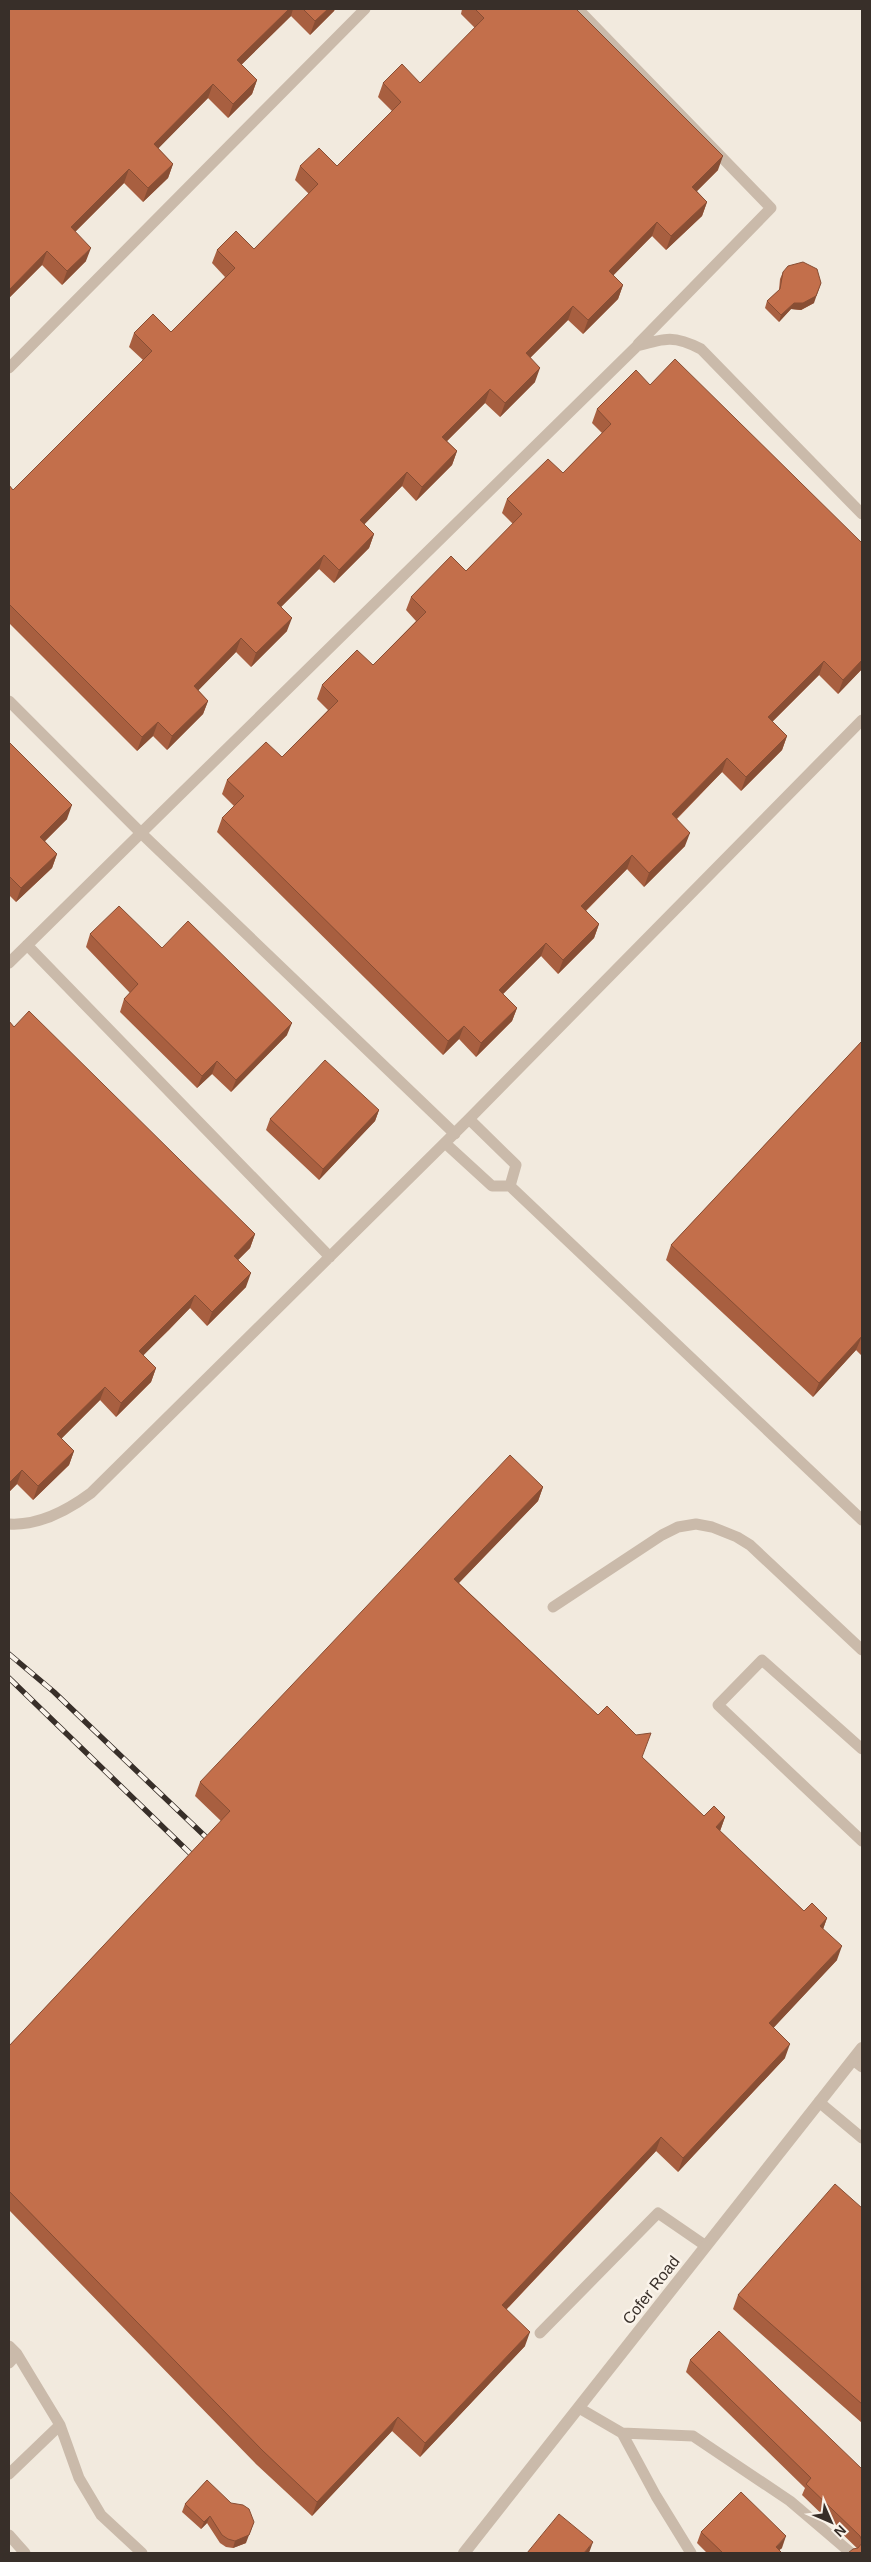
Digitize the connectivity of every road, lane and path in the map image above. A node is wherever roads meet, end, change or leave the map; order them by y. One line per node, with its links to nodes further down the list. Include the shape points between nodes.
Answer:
1 (365, 9): 4 (lane)
2 (578, 9): 3 (lane, via 771,208)
3 (637, 346): 5 (lane, via 667,337 700,349); 8 (lane)
4 (9, 368)
5 (862, 514)
6 (9, 700): 8 (lane)
7 (862, 720): 11 (lane)
8 (141, 834): 9 (lane); 12 (lane)
9 (27, 945): 10 (lane); 15 (lane)
10 (9, 963)
11 (469, 1119): 12 (lane); 14 (lane, via 516,1165)
12 (455, 1134): 13 (lane)
13 (445, 1143): 14 (lane, via 492,1186); 15 (lane)
14 (510, 1186): 16 (lane)
15 (330, 1257): 17 (lane, via 91,1493 73,1507 44,1519)
16 (862, 1520)
17 (9, 1524)
18 (553, 1607): 19 (lane, via 662,1535 678,1527 696,1524 724,1531 750,1545)
19 (862, 1650)
20 (862, 1749): 21 (lane, via 762,1660 718,1705)
21 (862, 1841)
22 (862, 2048): 23 (street, Cofer Road)
23 (857, 2064): 24 (street, Cofer Road)
24 (819, 2102): 25 (lane); 26 (street, Cofer Road)
25 (862, 2138)
26 (706, 2246): 27 (lane, via 658,2213); 30 (street, Cofer Road)
27 (540, 2332)
28 (13, 2350): 29 (lane); 31 (lane)
29 (9, 2363)
30 (579, 2408): 32 (lane); 37 (street, Cofer Road)
31 (60, 2425): 33 (lane); 36 (lane, via 79,2478 101,2515)
32 (622, 2433): 38 (lane); 39 (lane, via 693,2436 790,2501)
33 (9, 2474)
34 (9, 2534): 35 (lane)
35 (25, 2553)
36 (142, 2553)
37 (464, 2553)
38 (691, 2553)
39 (851, 2553)

